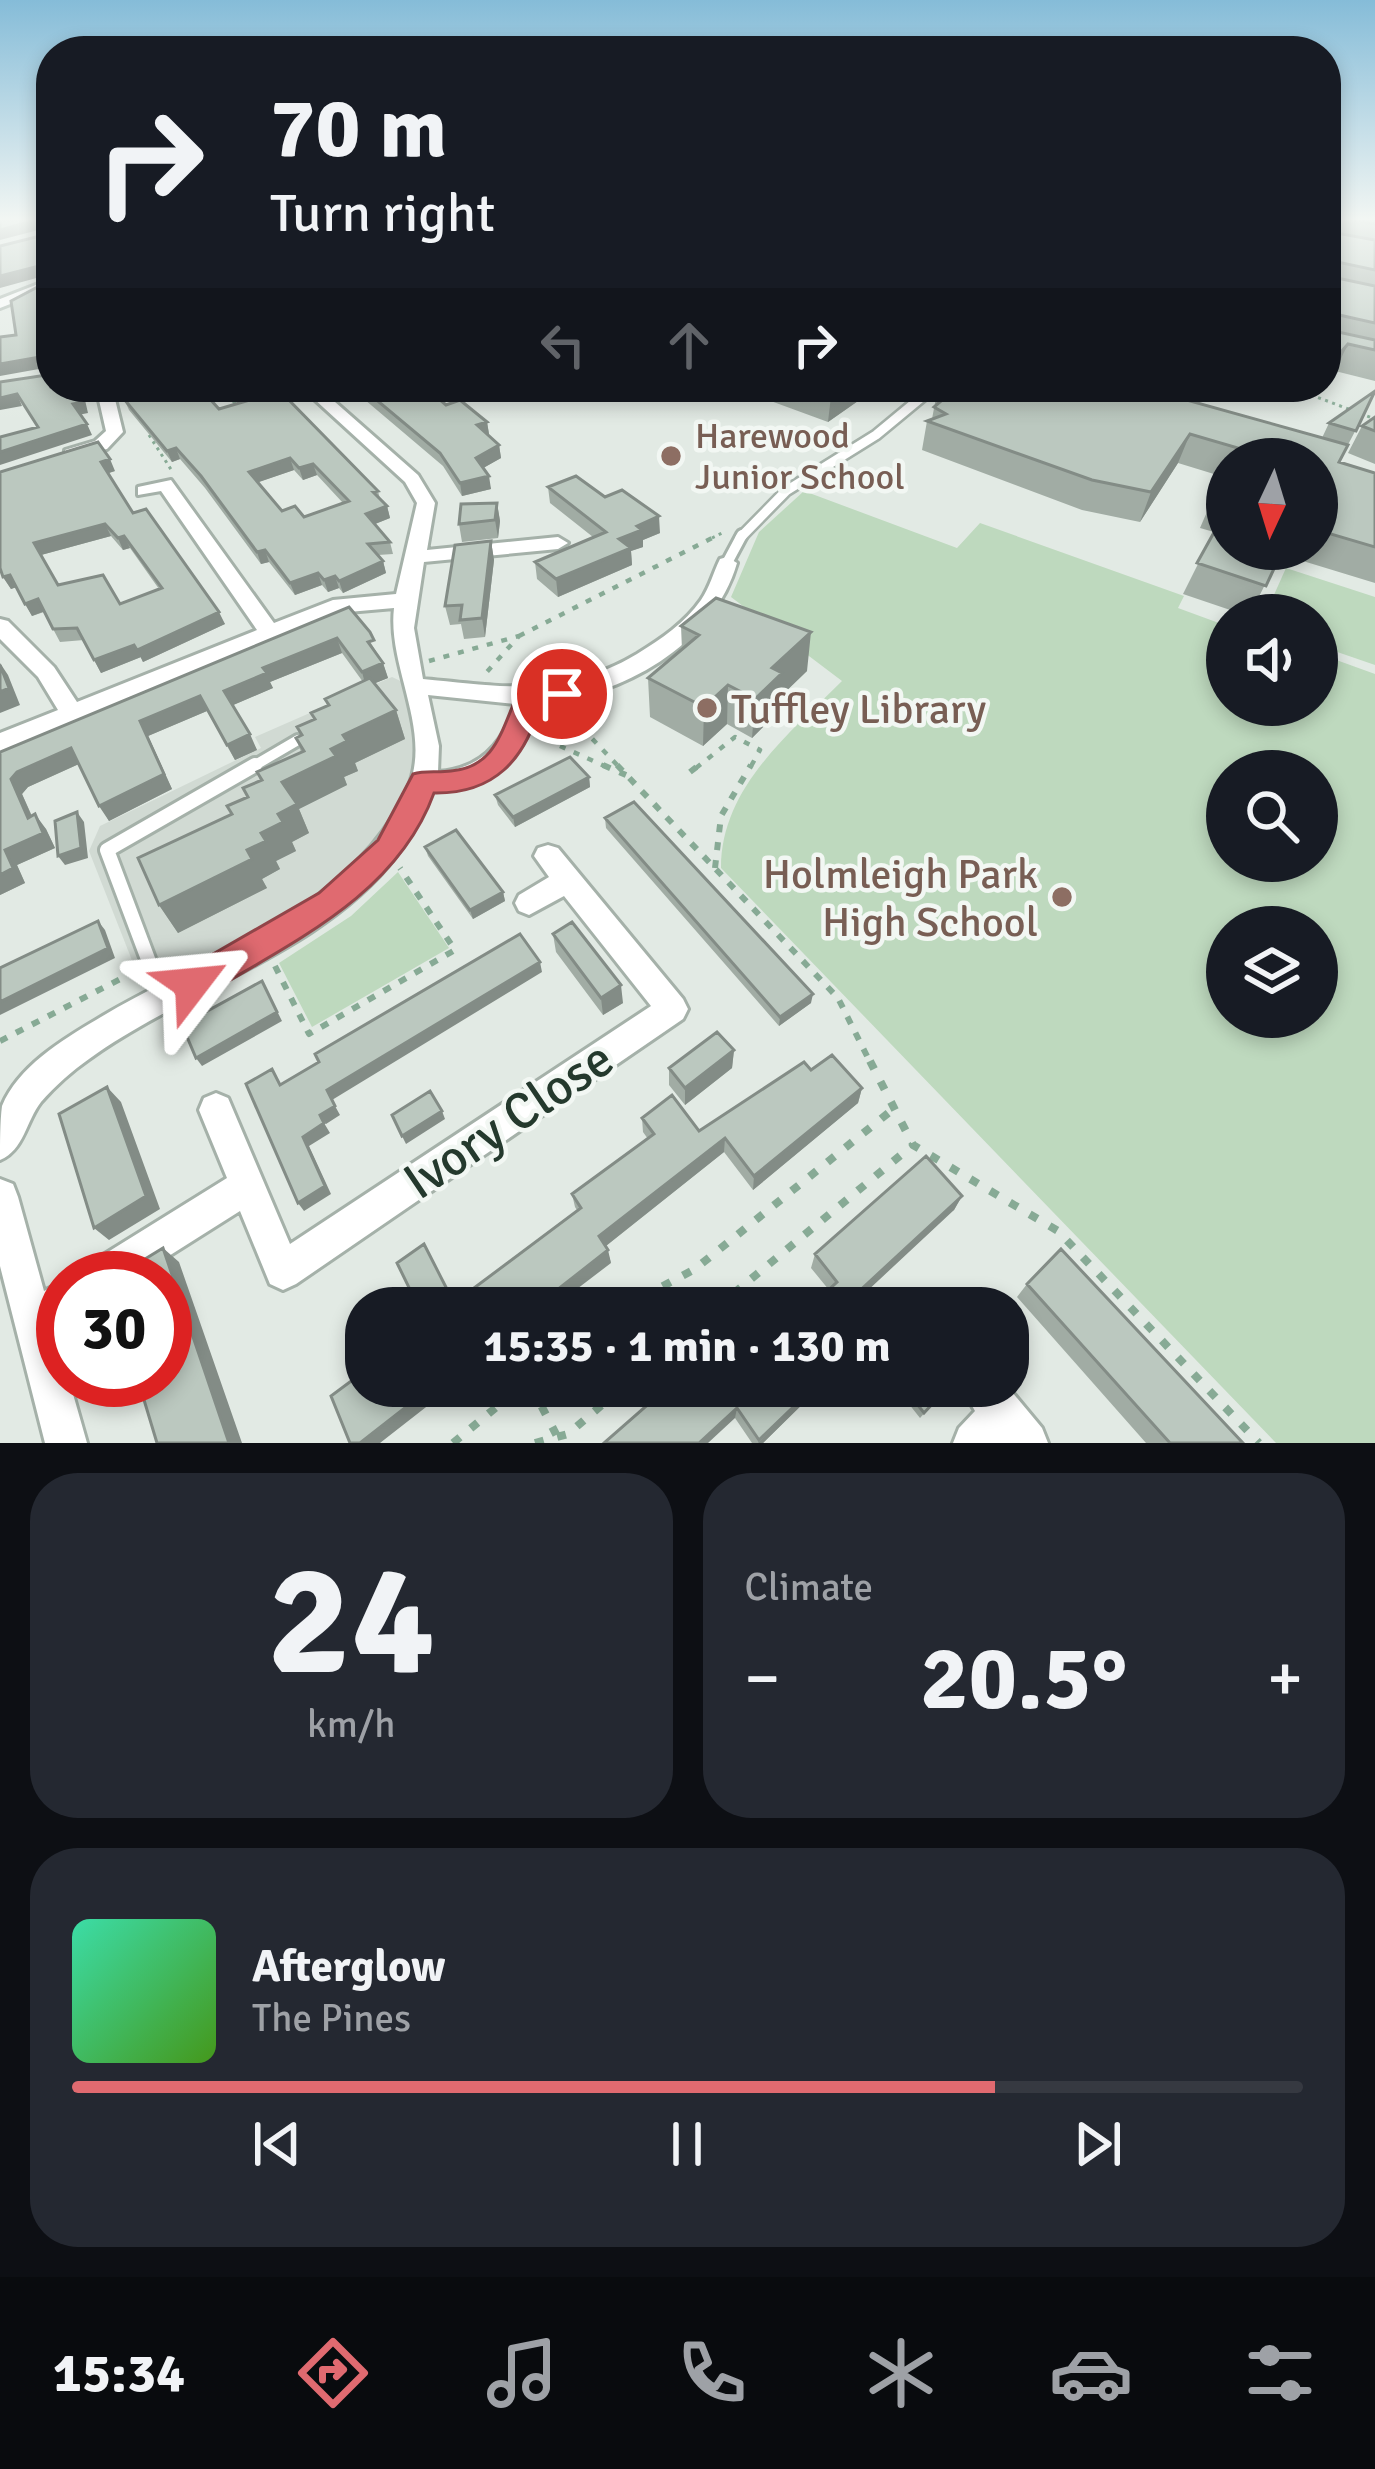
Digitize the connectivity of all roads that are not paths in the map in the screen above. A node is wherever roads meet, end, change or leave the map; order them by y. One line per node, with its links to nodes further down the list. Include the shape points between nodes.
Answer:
1 (36, 289): 2 (street)
2 (0, 304)
3 (107, 402): 6 (street, via 113,436)
4 (332, 402): 9 (street, via 412,479 426,503)
5 (915, 402): 10 (lane, via 786,490 748,526)
6 (60, 458)
7 (154, 488): 13 (street)
8 (558, 543): 9 (street)
9 (418, 557): 11 (street)
10 (727, 563): 15 (street, via 719,603 672,642 624,671)
11 (407, 600): 13 (street, via 333,607); 14 (street, via 403,628)
12 (0, 626): 16 (street, via 46,672)
13 (269, 631): 16 (street)
14 (414, 676): 15 (street); 21 (street, via 430,742)
15 (529, 697): 21 (street, via 517,739 493,768 456,782)
16 (72, 713): 19 (street)
17 (314, 730): 18 (lane)
18 (298, 740): 20 (lane); 23 (lane, via 107,850)
19 (0, 742)
20 (292, 759)
21 (423, 782): 23 (street, via 388,848 330,902)
22 (529, 902): 26 (street, Ivory Close, via 558,868 672,1009 284,1271)
23 (164, 1000): 25 (street, via 63,1056)
24 (217, 1110): 26 (street, Ivory Close)
25 (2, 1126)
26 (248, 1185): 28 (street)
27 (0, 1197): 29 (street)
28 (143, 1251)
29 (36, 1282)
30 (61, 1407): 32 (street)
31 (1003, 1414): 33 (street)
32 (66, 1443)
33 (974, 1443)

